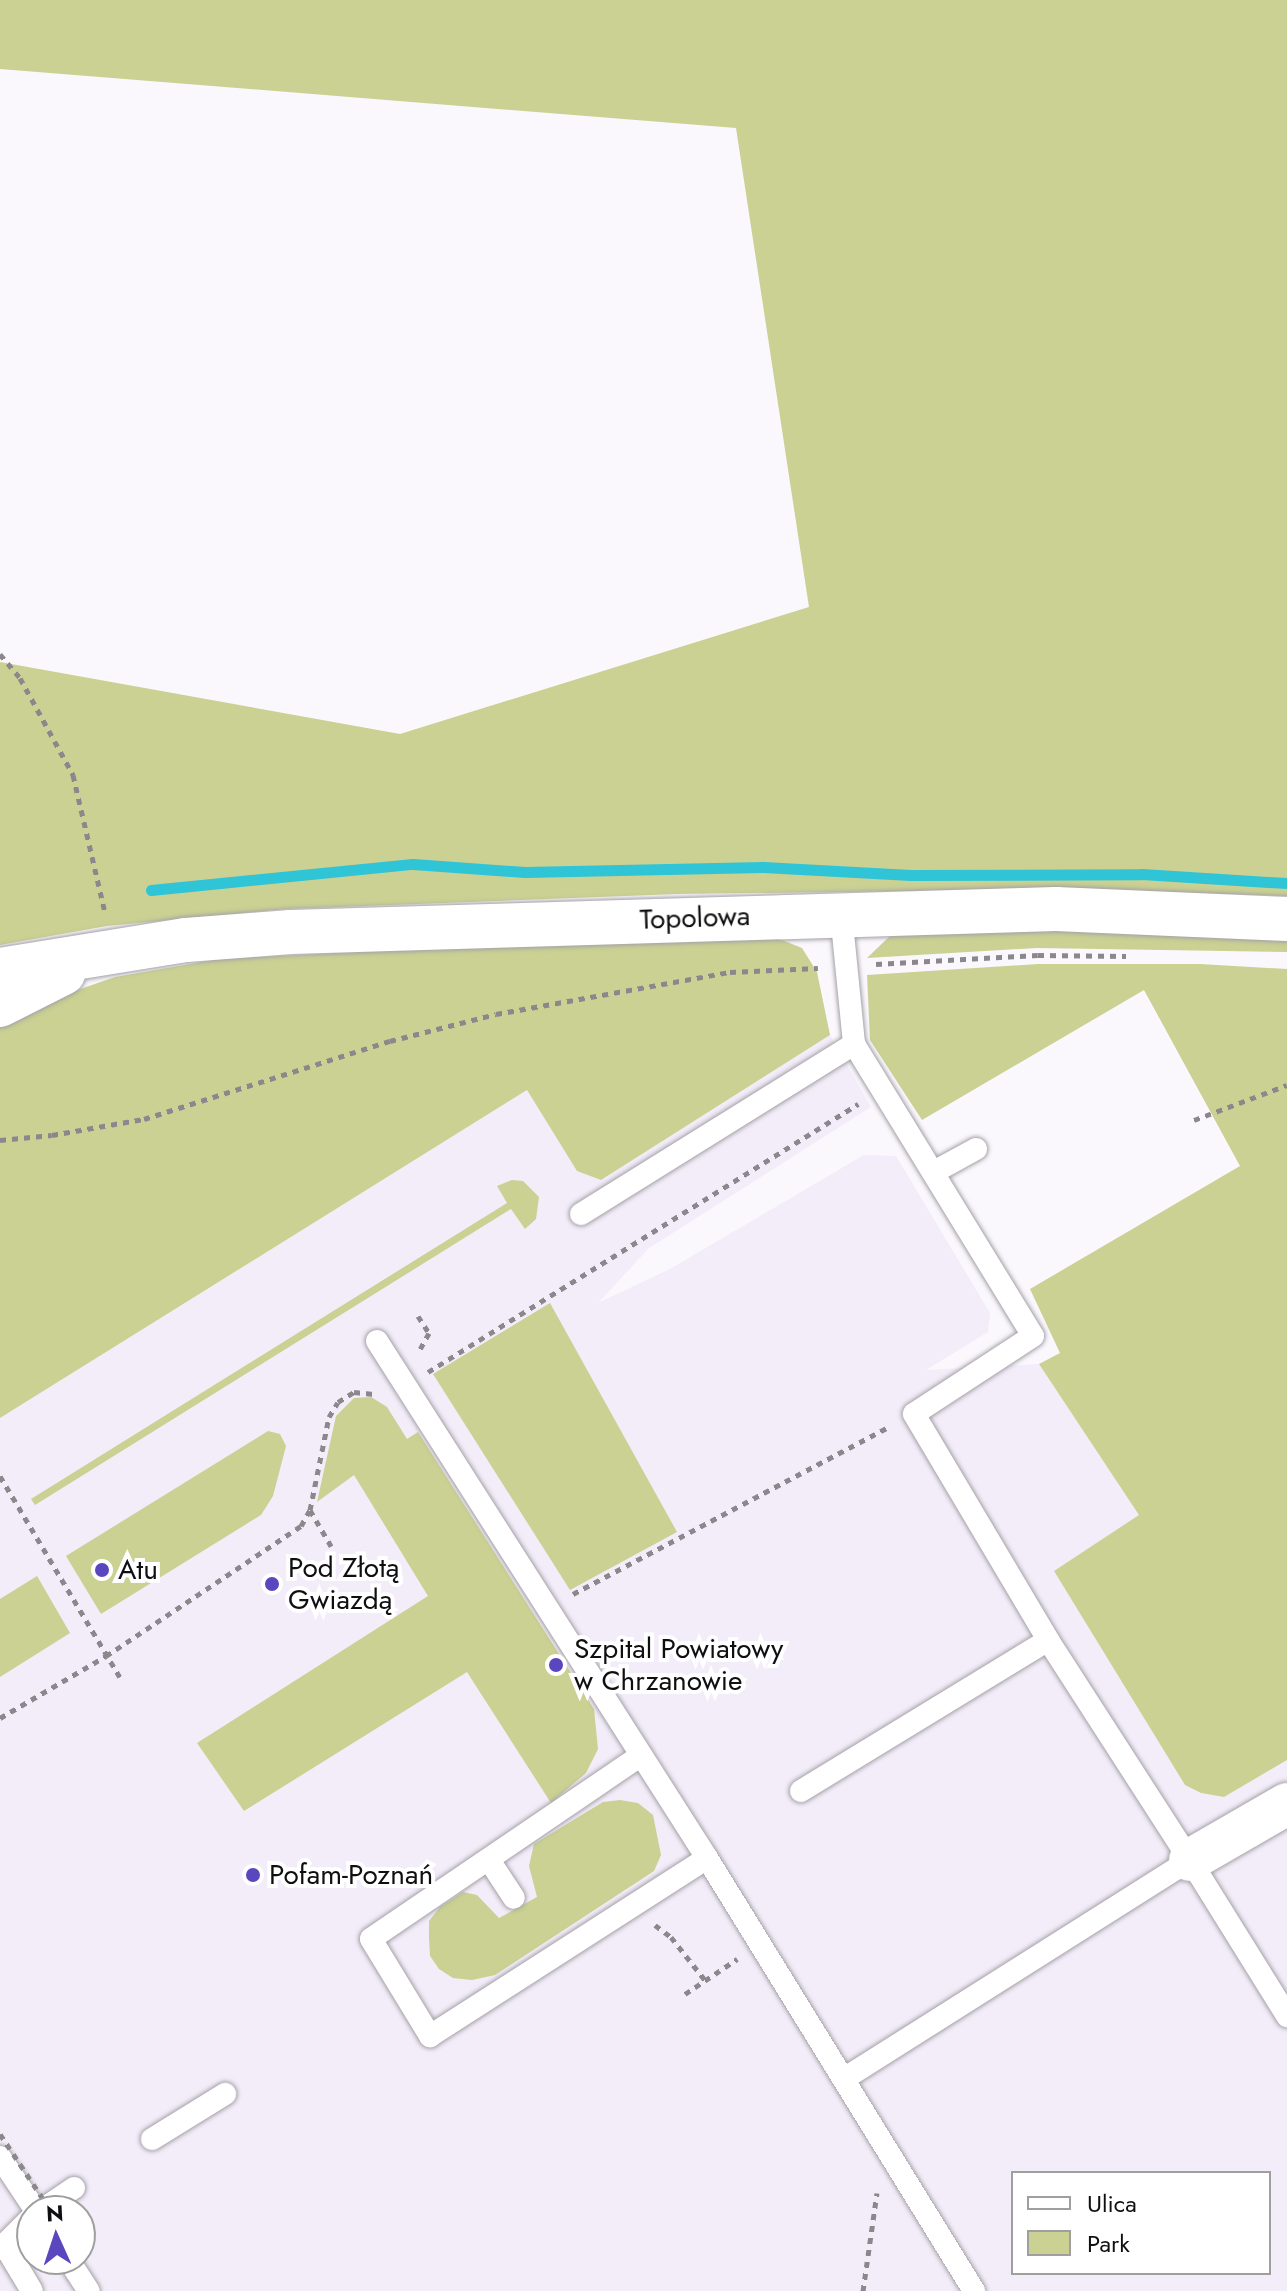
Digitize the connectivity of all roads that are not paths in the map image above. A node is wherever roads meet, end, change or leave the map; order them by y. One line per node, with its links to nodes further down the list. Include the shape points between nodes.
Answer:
1 (841, 913): 2 (street, Topolowa, via 1056,909); 3 (street, Topolowa, via 291,932); 6 (lane)
2 (1287, 919)
3 (110, 952): 4 (street, Topolowa); 5 (street, Topolowa)
4 (0, 970)
5 (0, 1005)
6 (854, 1044): 8 (lane); 9 (lane)
7 (976, 1149): 8 (lane)
8 (934, 1172): 11 (lane, via 1033,1336 914,1414)
9 (581, 1214)
10 (377, 1341): 12 (lane)
11 (1048, 1640): 13 (lane); 17 (lane)
12 (640, 1756): 15 (lane); 16 (lane)
13 (801, 1791)
14 (1287, 1804): 17 (street)
15 (707, 1858): 16 (lane, via 430,2036 371,1939); 20 (lane)
16 (489, 1860): 18 (lane)
17 (1190, 1860): 19 (lane); 20 (lane)
18 (514, 1898)
19 (1287, 2016)
20 (843, 2079): 29 (lane)
21 (225, 2094): 22 (lane)
22 (152, 2139)
23 (0, 2157): 25 (lane)
24 (74, 2188): 26 (lane)
25 (27, 2195)
26 (63, 2195)
27 (3, 2247): 28 (lane)
28 (32, 2291)
29 (974, 2291)

